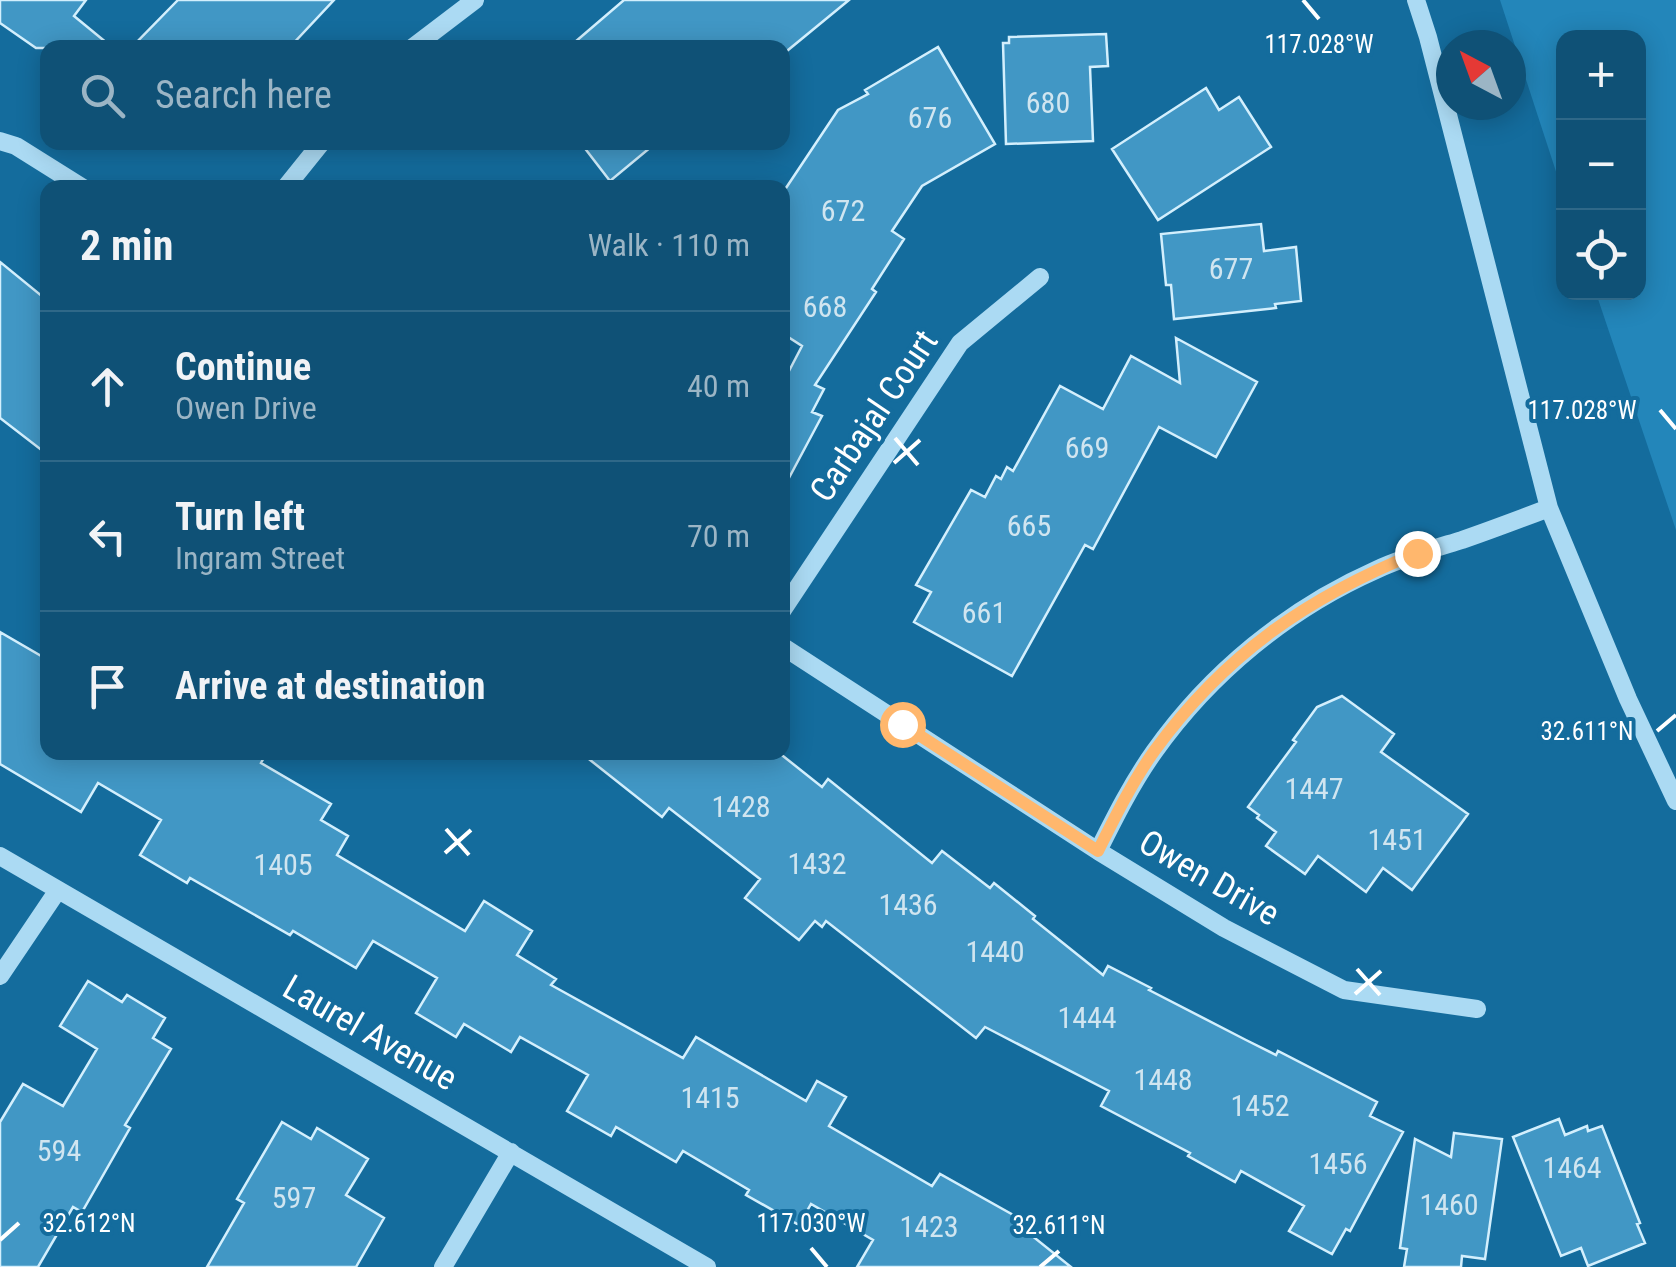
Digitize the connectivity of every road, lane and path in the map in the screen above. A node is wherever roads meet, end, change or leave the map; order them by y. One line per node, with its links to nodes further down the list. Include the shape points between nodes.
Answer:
1 (476, 0): 3 (street)
2 (1416, 0): 9 (street)
3 (423, 40)
4 (0, 141): 6 (street)
5 (316, 150): 7 (street)
6 (70, 180)
7 (291, 180)
8 (1040, 278): 10 (street, Carbajal Court, via 960,343)
9 (1549, 508): 12 (street); 13 (street, via 1374,570 1254,644 1154,752)
10 (790, 599)
11 (790, 651): 13 (street, Owen Drive)
12 (1676, 801)
13 (1098, 851): 17 (street, Owen Drive, via 1224,928 1344,990)
14 (0, 856): 15 (street, Laurel Avenue)
15 (58, 890): 16 (street); 18 (street, Laurel Avenue)
16 (0, 976)
17 (1477, 1009)
18 (511, 1152): 19 (street); 20 (street, Laurel Avenue)
19 (443, 1267)
20 (706, 1267)

